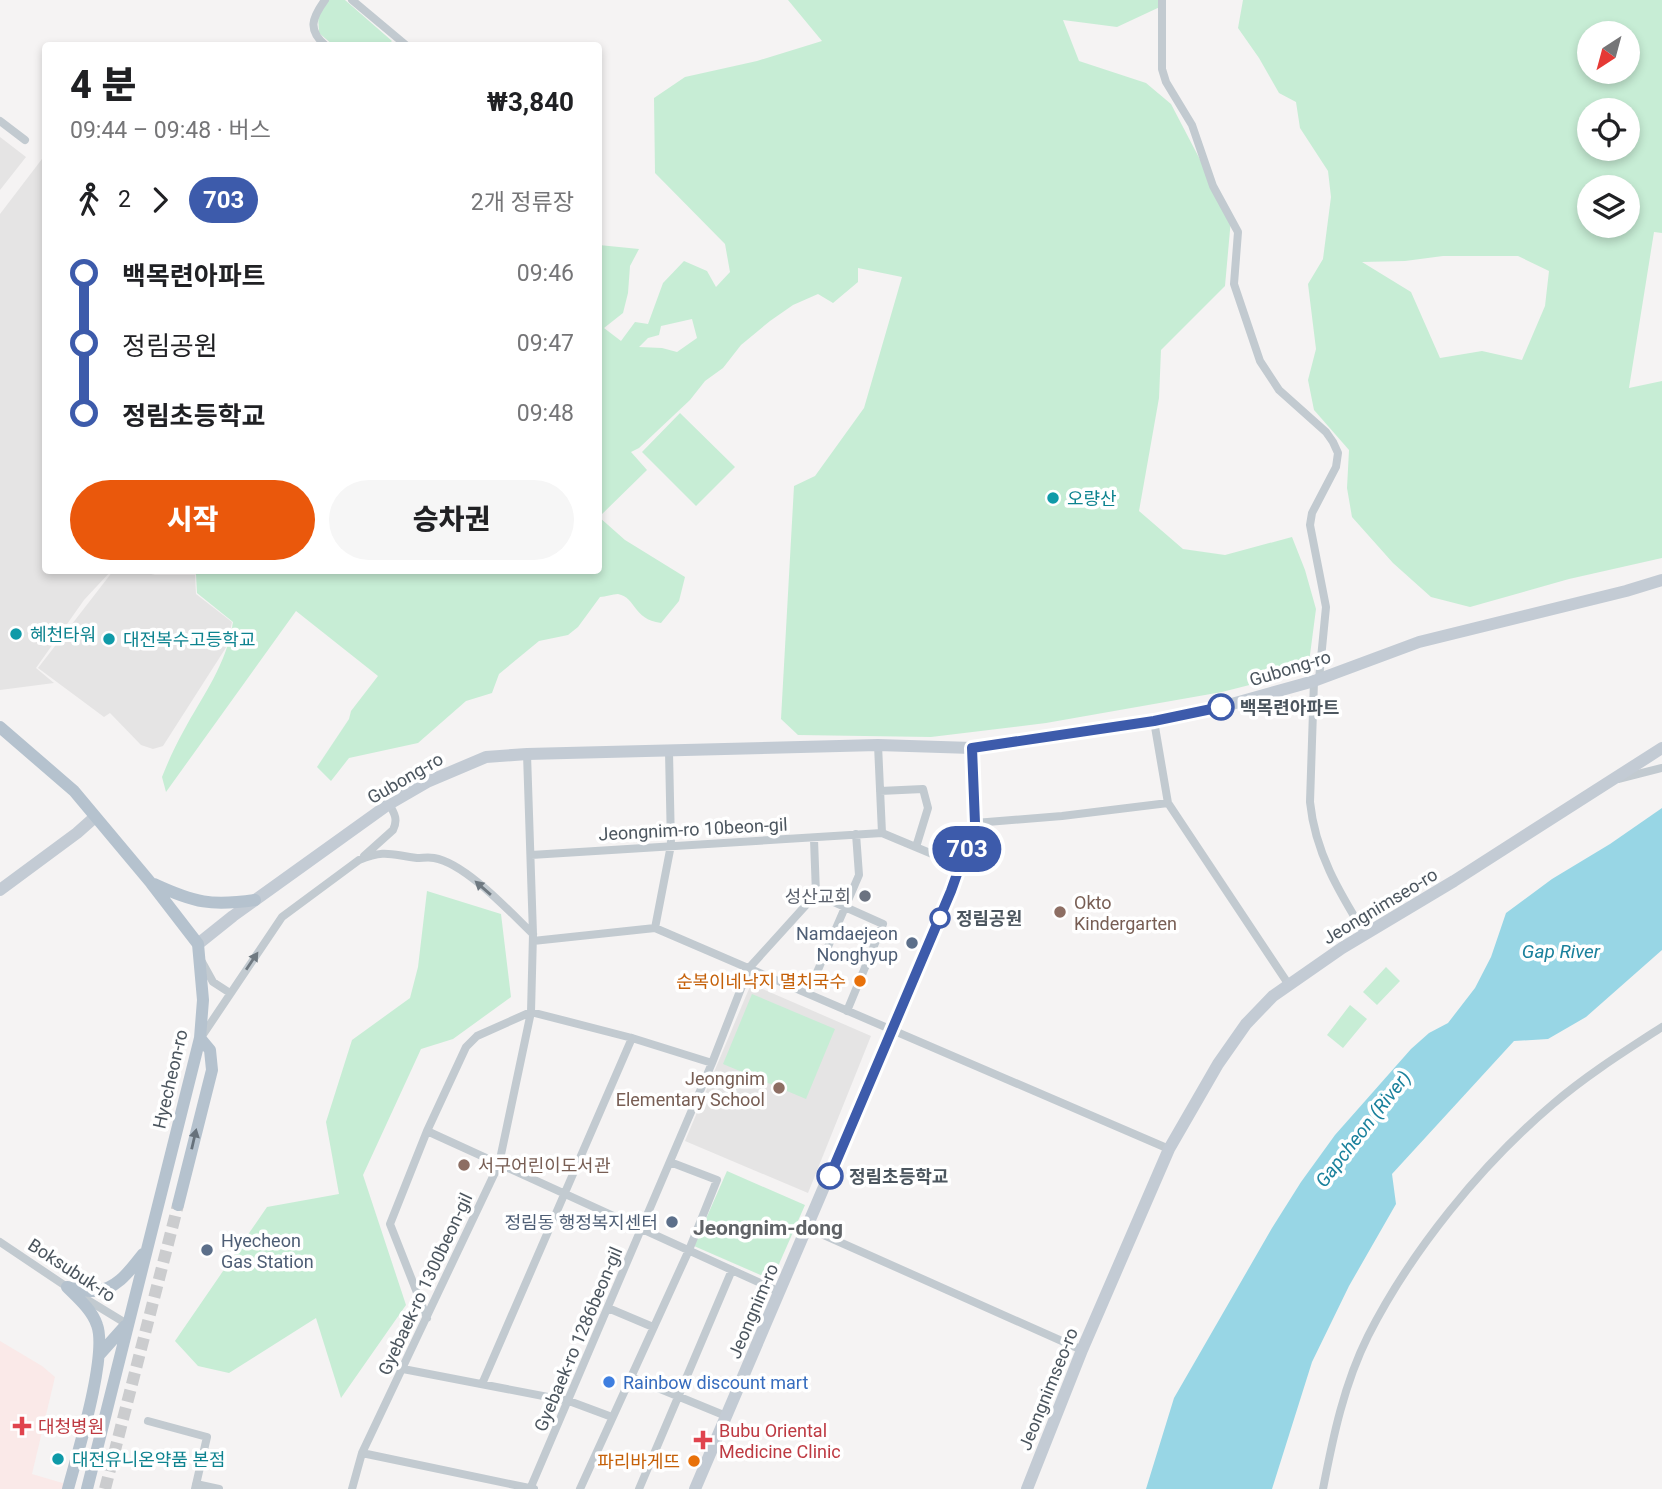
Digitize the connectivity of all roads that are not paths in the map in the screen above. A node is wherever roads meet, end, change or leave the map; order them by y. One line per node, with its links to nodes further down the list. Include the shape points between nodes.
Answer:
1 (325, 0): 4 (street, via 315,13 313,26)
2 (352, 0): 5 (street)
3 (1162, 0): 9 (street, via 1162,69 1192,125 1213,186 1238,232 1234,284 1260,360 1279,390 1326,432 1338,453 1310,525 1326,607)
4 (321, 42)
5 (402, 42)
6 (0, 121): 7 (street)
7 (25, 140)
8 (1662, 580): 9 (main road, Gubong-ro, via 1419,642)
9 (1317, 680): 10 (main road, Gubong-ro); 38 (street, via 1312,822 1327,868)
10 (1154, 721): 13 (main road, Gubong-ro); 20 (street)
11 (0, 727): 22 (main road, via 74,791)
12 (878, 746): 13 (main road, Gubong-ro); 15 (main road, Gubong-ro); 19 (street)
13 (972, 748): 23 (main road, Jeongnim-ro)
14 (1662, 748): 18 (main road, Jeongnimseo-ro)
15 (669, 752): 16 (main road, Gubong-ro); 27 (street)
16 (527, 754): 21 (main road, Gubong-ro, via 486,757); 29 (street, Gyebaek-ro 1300beon-gil)
17 (1662, 768): 18 (street)
18 (1615, 779): 38 (main road, Jeongnimseo-ro)
19 (880, 791): 24 (street); 28 (street, via 923,789 928,808)
20 (1168, 803): 23 (street); 42 (street)
21 (389, 804): 30 (street, via 396,815 393,830); 35 (main road, Gubong-ro)
22 (95, 817): 32 (main road); 33 (main road)
23 (975, 823): 31 (main road, Jeongnim-ro)
24 (882, 833): 25 (street, Jeongnim-ro 10beon-gil); 28 (street, Jeongnim-ro 10beon-gil)
25 (856, 834): 26 (street, Jeongnim-ro 10beon-gil); 36 (street, via 859,875)
26 (814, 839): 27 (street, Jeongnim-ro 10beon-gil); 34 (street)
27 (671, 845): 29 (street, Jeongnim-ro 10beon-gil); 37 (street)
28 (916, 846): 31 (street, Jeongnim-ro 10beon-gil)
29 (531, 855): 39 (street, Gyebaek-ro 1300beon-gil)
30 (359, 860): 39 (street, one-way to 30, via 477,882 451,864 395,852); 43 (street, one-way to 30, via 282,917)
31 (961, 866): 48 (main road, Jeongnim-ro)
32 (151, 883): 35 (main road, via 200,903); 40 (main road)
33 (0, 890)
34 (816, 894): 36 (street); 41 (street, Gyebaek-ro 1286beon-gil)
35 (255, 900): 40 (main road, Gubong-ro)
36 (846, 907): 44 (street); 45 (street, via 883,924)
37 (655, 928): 39 (street); 41 (street)
38 (1365, 934): 42 (main road, Jeongnimseo-ro)
39 (533, 937): 46 (street, Gyebaek-ro 1300beon-gil)
40 (199, 950): 43 (street, via 213,982); 49 (main road, Hyecheon-ro)
41 (749, 968): 44 (street); 51 (street, Gyebaek-ro 1286beon-gil)
42 (1289, 985): 53 (main road, Jeongnimseo-ro, via 1246,1024)
43 (230, 993): 49 (street)
44 (808, 993): 45 (street)
45 (848, 1011): 48 (street)
46 (531, 1012): 50 (street); 52 (street, via 477,1036 466,1046); 55 (street, Gyebaek-ro 1300beon-gil)
47 (1662, 1027): 91 (street, via 1554,1103 1445,1218 1405,1273 1368,1337 1337,1418)
48 (892, 1029): 53 (street); 58 (main road, Jeongnim-ro)
49 (200, 1038): 57 (main road, one-way to 49, via 212,1070 210,1050); 62 (main road, Hyecheon-ro)
50 (632, 1038): 51 (street); 56 (street)
51 (712, 1063): 54 (street, Gyebaek-ro 1286beon-gil)
52 (427, 1130): 55 (street); 67 (street, via 390,1224)
53 (1169, 1149): 70 (main road, Jeongnimseo-ro)
54 (670, 1162): 59 (street, Gyebaek-ro 1286beon-gil); 61 (street, via 717,1180)
55 (499, 1164): 56 (street); 67 (street, Gyebaek-ro 1300beon-gil)
56 (565, 1194): 59 (street); 74 (street)
57 (178, 1205)
58 (808, 1228): 65 (main road, Jeongnim-ro); 70 (street)
59 (642, 1229): 61 (street); 66 (street, Gyebaek-ro 1286beon-gil)
60 (0, 1242): 64 (street, Boksubuk-ro)
61 (689, 1250): 63 (street); 69 (street)
62 (146, 1252): 64 (main road, via 112,1285 96,1291); 68 (main road, Hyecheon-ro)
63 (732, 1270): 65 (street); 75 (street)
64 (67, 1287): 68 (street, Boksubuk-ro); 71 (main road, via 98,1326)
65 (780, 1292): 77 (main road, Jeongnim-ro)
66 (608, 1308): 69 (street); 76 (street, Gyebaek-ro 1286beon-gil)
67 (427, 1318): 72 (street, Gyebaek-ro 1300beon-gil)
68 (127, 1324): 71 (main road); 84 (main road, Hyecheon-ro)
69 (653, 1327): 73 (street)
70 (1082, 1350): 90 (main road, Jeongnimseo-ro)
71 (100, 1354): 83 (main road)
72 (403, 1369): 74 (street); 80 (street, Gyebaek-ro 1300beon-gil)
73 (631, 1377): 75 (street); 78 (street)
74 (482, 1384): 76 (street)
75 (678, 1396): 77 (street); 88 (street)
76 (569, 1401): 78 (street); 82 (street, Gyebaek-ro 1286beon-gil)
77 (726, 1416): 89 (main road, Jeongnim-ro)
78 (612, 1418): 87 (street)
79 (148, 1421): 81 (street, via 207,1437)
80 (362, 1453): 82 (street); 86 (street, Gyebaek-ro 1300beon-gil)
81 (196, 1486): 85 (street)
82 (532, 1488)
83 (68, 1489)
84 (87, 1489)
85 (219, 1489)
86 (352, 1489)
87 (580, 1489)
88 (639, 1489)
89 (695, 1489)
90 (1027, 1489)
91 (1323, 1489)

